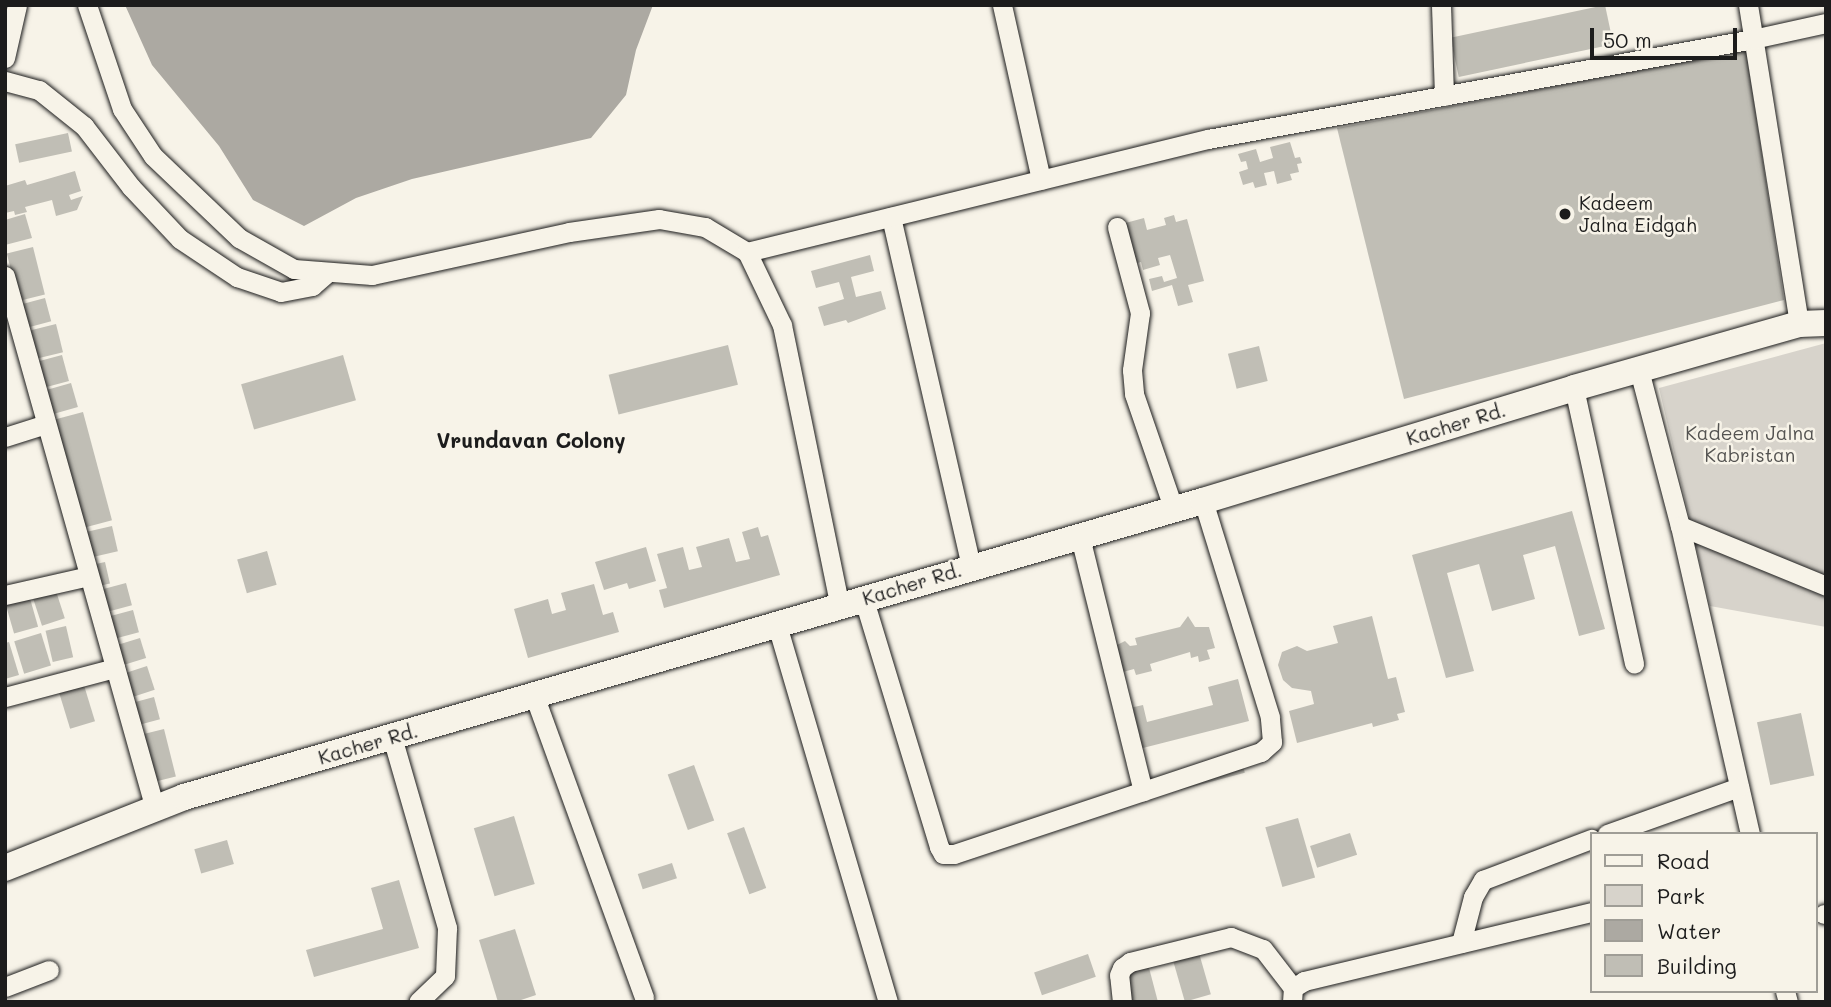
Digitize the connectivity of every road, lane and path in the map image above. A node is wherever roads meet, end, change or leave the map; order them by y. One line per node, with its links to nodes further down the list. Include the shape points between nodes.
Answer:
1 (17, 5): 8 (street)
2 (86, 5): 15 (street, via 122,109 153,156 239,238 294,269)
3 (1002, 5): 11 (street)
4 (1441, 5): 10 (street)
5 (1748, 5): 7 (street)
6 (1826, 23): 7 (street)
7 (1754, 39): 10 (street); 19 (street)
8 (5, 58)
9 (5, 81): 15 (street, via 39,90 84,126 131,187 180,239 236,277 281,292 312,286)
10 (1444, 96): 11 (street, via 1208,139)
11 (1041, 180): 12 (street)
12 (891, 217): 14 (street); 28 (street)
13 (1117, 227): 25 (street, via 1140,313 1132,383)
14 (747, 252): 15 (street, via 705,227 659,219 569,232 372,275); 32 (street, via 782,325)
15 (328, 272)
16 (5, 276): 17 (street)
17 (11, 322): 22 (street)
18 (1826, 323): 19 (main road, Kacher Rd.)
19 (1799, 324): 20 (main road, Kacher Rd.)
20 (1639, 370): 21 (main road, Kacher Rd.); 26 (street)
21 (1574, 388): 24 (main road, Kacher Rd.); 34 (street)
22 (46, 424): 23 (street); 29 (street)
23 (5, 437)
24 (1203, 501): 25 (main road, Kacher Rd.); 40 (street, via 1270,717 1272,742 1261,752)
25 (1174, 510): 27 (main road, Kacher Rd.)
26 (1680, 526): 30 (street); 39 (street)
27 (1080, 537): 28 (main road, Kacher Rd.); 40 (street)
28 (971, 566): 32 (main road, Kacher Rd.)
29 (89, 576): 31 (street); 35 (street)
30 (1826, 586)
31 (5, 595)
32 (852, 603): 33 (main road, Kacher Rd.); 40 (street, via 943,854)
33 (777, 625): 36 (main road, Kacher Rd.); 53 (street)
34 (1634, 664)
35 (115, 668): 37 (street); 41 (street)
36 (534, 695): 38 (main road, Kacher Rd.); 51 (street)
37 (5, 697)
38 (392, 737): 41 (main road, Kacher Rd.); 52 (street, via 447,928 445,976)
39 (1739, 787): 42 (street); 43 (street)
40 (1143, 791)
41 (155, 809): 45 (main road, Kacher Rd.)
42 (1613, 832)
43 (1750, 832)
44 (1590, 839): 47 (street, via 1483,880 1473,897)
45 (5, 868)
46 (1590, 912): 47 (street)
47 (1461, 943): 50 (street, via 1304,981)
48 (49, 970): 49 (street)
49 (5, 987)
50 (1292, 995): 54 (street, via 1263,949 1231,937 1130,962 1119,975)
51 (644, 998)
52 (418, 1002)
53 (888, 1002)
54 (1122, 1002)

